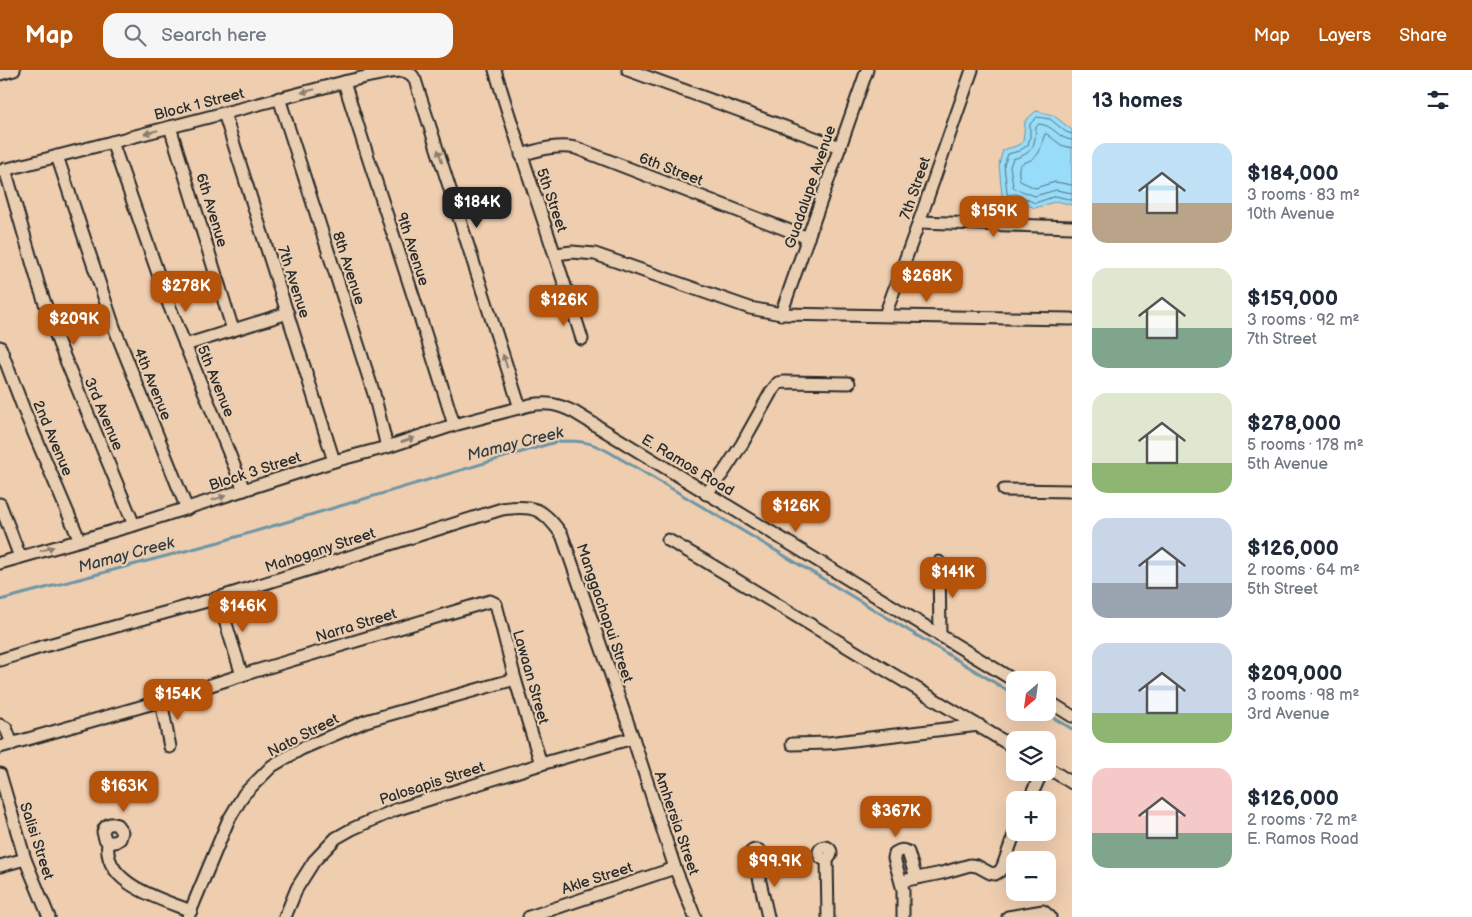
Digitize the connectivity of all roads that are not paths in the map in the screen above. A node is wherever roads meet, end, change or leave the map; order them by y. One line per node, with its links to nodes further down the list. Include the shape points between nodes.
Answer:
1 (14, 70): 6 (street)
2 (495, 70): 13 (street, 5th Street)
3 (628, 70): 12 (street)
4 (868, 70): 12 (street, Guadalupe Avenue)
5 (972, 70): 16 (street, 7th Street)
6 (0, 74)
7 (344, 82): 8 (street, Block 1 Street, one-way to 8); 29 (street, Block 1 Street, one-way to 7, via 413,76 397,70); 30 (street, 9th Avenue)
8 (279, 98): 9 (street, Block 1 Street); 31 (street, 8th Avenue, via 374,394)
9 (224, 113): 10 (street, Block 1 Street); 20 (street, 7th Avenue)
10 (170, 127): 11 (street, Block 1 Street, one-way to 11); 24 (street, 6th Avenue)
11 (112, 142): 14 (street, Block 1 Street); 26 (street, 5th Avenue)
12 (840, 147): 18 (street, Guadalupe Avenue)
13 (521, 155): 18 (street, 6th Street, via 552,147 576,148); 19 (street, 5th Street)
14 (57, 156): 15 (street, Block 1 Street); 39 (street, 4th Avenue, via 114,327)
15 (2, 170): 40 (street, 3rd Avenue, via 59,344)
16 (919, 222): 17 (street); 22 (street, 7th Street)
17 (1072, 227)
18 (808, 238): 21 (street, Guadalupe Avenue)
19 (556, 254): 21 (street, via 595,254 750,308); 25 (street, 5th Street)
20 (288, 313): 24 (street); 32 (street, 7th Avenue)
21 (781, 314): 22 (street)
22 (884, 315): 23 (street)
23 (1072, 319)
24 (233, 330): 26 (street)
25 (582, 339)
26 (185, 345): 33 (street, 5th Avenue)
27 (0, 348): 41 (street, 2nd Avenue)
28 (849, 383): 36 (street, via 778,383 732,459)
29 (520, 408): 30 (street, Block 3 Street); 36 (street, E. Ramos Road, via 542,403 564,408)
30 (454, 425): 31 (street, Block 3 Street, one-way to 30)
31 (387, 447): 32 (street, Block 3 Street)
32 (334, 462): 33 (street, Block 3 Street)
33 (244, 490): 39 (street, Block 3 Street, one-way to 33)
34 (1004, 490): 35 (street)
35 (1072, 491)
36 (706, 494): 48 (street, E. Ramos Road)
37 (0, 504): 43 (street)
38 (535, 508): 46 (street, Mahogany Street, via 502,509); 58 (street, Manggachapui Street, via 553,522 562,535)
39 (187, 509): 40 (street, Block 3 Street)
40 (134, 525): 41 (street, Block 3 Street)
41 (80, 540): 43 (street, Block 3 Street, one-way to 41)
42 (668, 540): 57 (street)
43 (20, 557): 45 (street, Block 3 Street)
44 (939, 562): 48 (street)
45 (0, 563)
46 (218, 598): 49 (street, Mahogany Street); 50 (street)
47 (490, 601): 50 (street, Narra Street); 52 (street, Lawaan Street, via 496,604)
48 (940, 636): 51 (street, E. Ramos Road)
49 (0, 660)
50 (242, 675): 53 (street, Narra Street)
51 (1006, 676)
52 (515, 679): 64 (street, Lawaan Street); 77 (street, Nato Street, via 366,721 316,742 272,766 244,794 232,814)
53 (161, 701): 60 (street, Narra Street); 62 (street)
54 (1056, 706): 55 (street)
55 (1072, 716)
56 (0, 725): 60 (street, via 6,728)
57 (979, 725): 59 (street); 61 (street, via 828,743)
58 (633, 738): 64 (street, Palosapis Street); 74 (street, Amhersia Street)
59 (1006, 742)
60 (12, 744): 63 (street, Narra Street)
61 (792, 744)
62 (170, 747)
63 (0, 748)
64 (541, 764): 81 (street, Palosapis Street, via 395,810 336,838 314,861 297,888)
65 (1056, 773): 67 (street)
66 (0, 774): 70 (street, Salisi Street)
67 (1072, 783)
68 (1012, 841): 75 (street, via 1003,866 996,874 970,865)
69 (108, 842): 77 (street, via 110,859 127,882)
70 (25, 859): 73 (street); 80 (street, Salisi Street)
71 (826, 859): 85 (street)
72 (756, 864): 84 (street)
73 (0, 866)
74 (675, 868): 82 (street, Akle Street); 83 (street, Amhersia Street)
75 (916, 878): 76 (street); 76 (street, via 908,852 900,850 894,858)
76 (902, 882): 78 (street)
77 (190, 914)
78 (903, 915)
79 (1049, 916): 86 (street, via 1043,911)
80 (49, 917)
81 (285, 917)
82 (529, 917)
83 (695, 917)
84 (768, 917)
85 (828, 917)
86 (1008, 917)

